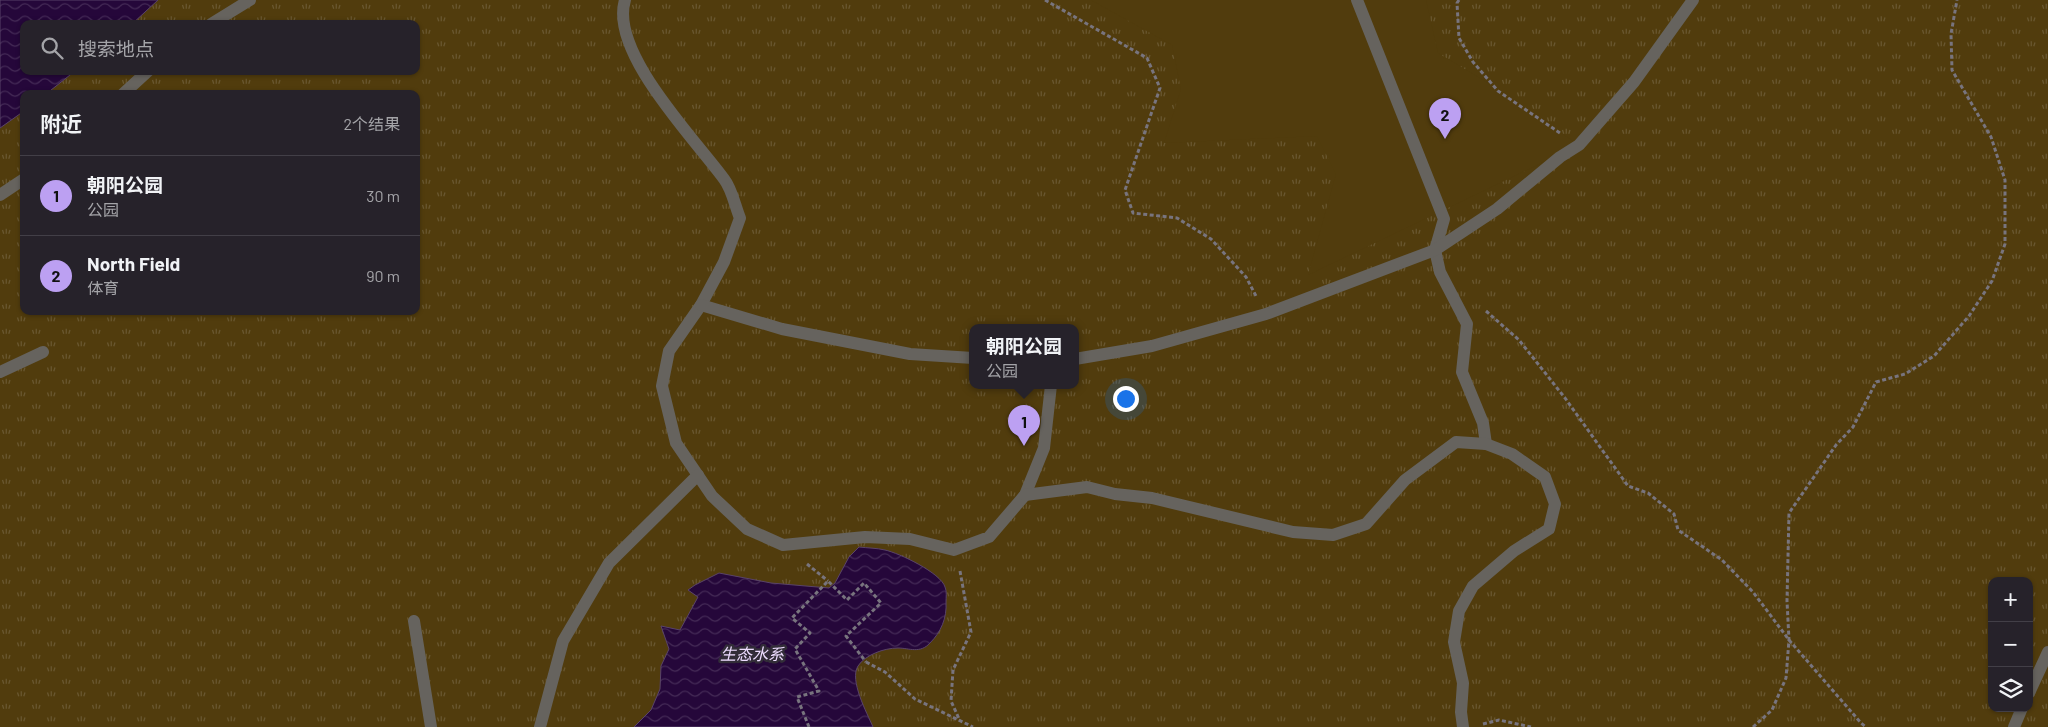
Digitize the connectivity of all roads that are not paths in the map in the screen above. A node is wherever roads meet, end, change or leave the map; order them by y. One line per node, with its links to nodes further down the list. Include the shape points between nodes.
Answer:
1 (250, 0): 5 (lane)
2 (625, 0): 11 (lane, via 622,10 624,28 645,76 726,180 740,218 724,262)
3 (1357, 0): 10 (lane, via 1444,219)
4 (1693, 0): 10 (lane, via 1634,82 1579,144 1497,210)
5 (218, 20)
6 (144, 75): 7 (lane)
7 (127, 90)
8 (20, 182): 9 (lane)
9 (0, 195)
10 (1435, 250): 14 (lane, via 1266,314 1152,346); 17 (lane, via 1440,272 1467,324 1462,372 1483,423)
11 (701, 305): 13 (lane, via 782,329 901,352); 18 (lane, via 669,351 662,386 676,443)
12 (43, 352): 15 (lane)
13 (969, 358)
14 (1079, 358)
15 (0, 372)
16 (1051, 389): 19 (lane, via 1044,448)
17 (1486, 444): 19 (lane, via 1456,442 1405,480 1366,524 1333,535 1293,532 1152,498 1087,487); 26 (lane, via 1512,454 1545,477 1554,504 1549,529 1514,551 1473,586 1459,611 1454,642 1463,683)
18 (698, 475): 19 (lane, via 712,496 747,529 783,546 865,537 910,539 954,550 989,537); 25 (lane, via 609,563 563,641)
19 (1025, 495)
20 (414, 621): 24 (lane)
21 (2048, 652): 22 (lane)
22 (2033, 684)
23 (2020, 712): 27 (lane)
24 (430, 727)
25 (540, 727)
26 (1463, 727)
27 (2014, 727)

